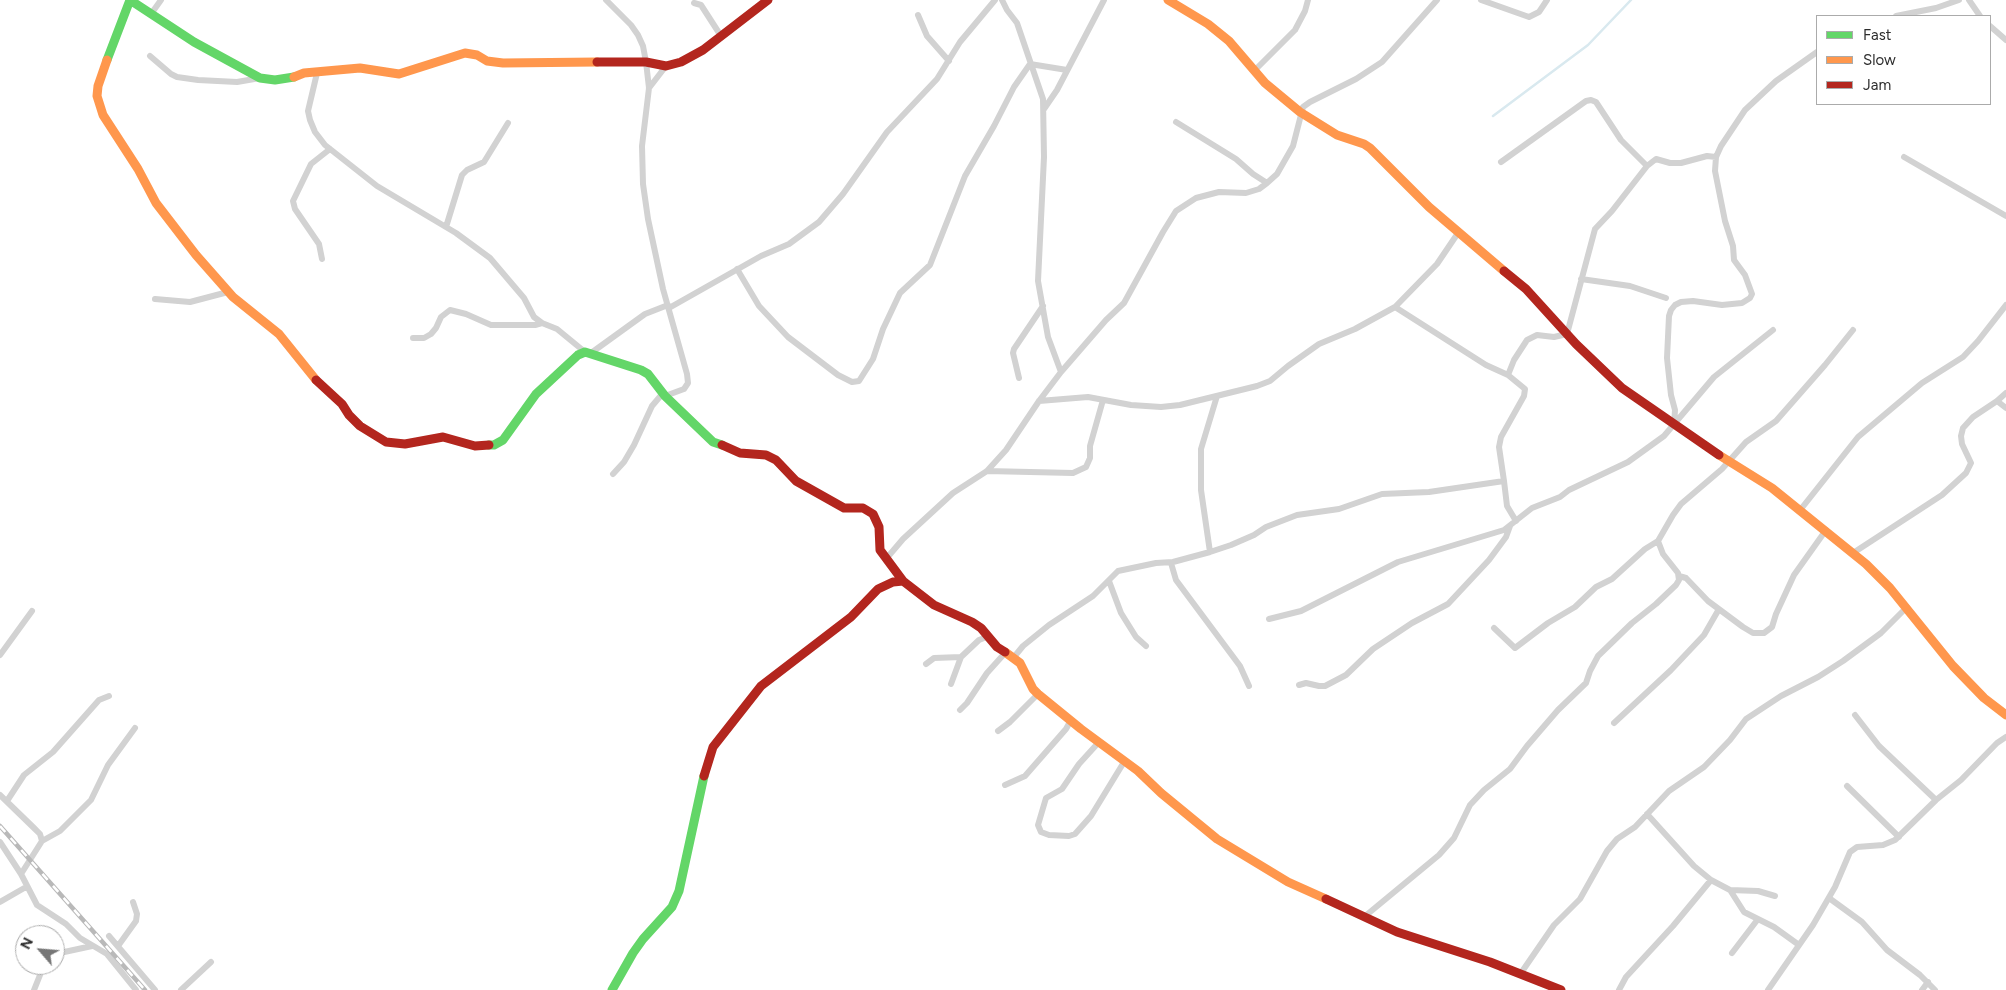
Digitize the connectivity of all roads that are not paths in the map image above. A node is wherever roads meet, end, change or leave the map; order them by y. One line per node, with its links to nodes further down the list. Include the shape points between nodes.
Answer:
1 (161, 0): 15 (street)
2 (606, 0): 25 (street, via 638,35)
3 (768, 0): 20 (street)
4 (994, 0): 24 (street)
5 (1002, 0): 26 (street, via 1016,23)
6 (1104, 0): 28 (street)
7 (1168, 0): 29 (street, via 1208,24 1229,41)
8 (1308, 0): 29 (street, via 1294,30)
9 (1437, 0): 34 (street, via 1382,62 1310,102)
10 (1481, 0): 11 (street, via 1529,17 1539,12)
11 (1546, 0)
12 (1958, 0): 17 (street)
13 (1970, 0): 18 (street)
14 (694, 3): 20 (street, via 701,5)
15 (151, 14): 31 (street); 49 (street, via 130,0 110,49 97,96 111,128 156,203)
16 (918, 15): 24 (street, via 927,36)
17 (1901, 15)
18 (1979, 15)
19 (1991, 27): 21 (street)
20 (721, 36): 27 (street, via 703,50)
21 (2006, 40)
22 (1816, 53): 38 (street, via 1776,81 1745,110)
23 (150, 56): 31 (street, via 177,77 237,82)
24 (949, 61): 47 (street, via 937,79 887,132 820,222 788,244)
25 (646, 62): 27 (street); 30 (street, via 503,63 465,54 399,74 360,68); 32 (street)
26 (1030, 64): 28 (street); 33 (street, via 1041,90); 47 (street, via 1014,86 965,176 930,265 900,293 873,359 859,381 852,382 838,375 788,337 760,306)
27 (666, 66): 32 (street)
28 (1067, 70): 33 (street)
29 (1255, 70): 34 (street, via 1265,83)
30 (317, 74): 31 (street, via 304,73 275,80); 37 (street, via 308,111 315,132)
31 (260, 78)
32 (649, 88): 54 (street, via 642,146 643,184)
33 (1044, 109): 53 (street, via 1038,281)
34 (1300, 112): 42 (street, via 1293,146 1277,174); 45 (street, via 1337,135 1370,148)
35 (1176, 122): 42 (street, via 1236,159)
36 (508, 123): 44 (street, via 484,162 462,175)
37 (330, 149): 44 (street, via 377,186); 46 (street, via 311,164 293,201 319,244)
38 (1716, 157): 41 (street, via 1707,156 1681,163 1656,159); 72 (street, via 1715,171 1734,260 1745,275 1752,294 1742,303 1680,302 1671,310 1667,358 1675,410)
39 (1904, 157): 43 (street)
40 (1501, 162): 41 (street, via 1591,100 1596,102 1621,140)
41 (1647, 166): 48 (street, via 1595,229)
42 (1267, 183): 62 (street, via 1259,190 1219,192 1183,205 1172,216 1124,303)
43 (2006, 216)
44 (446, 227): 56 (street, via 490,258)
45 (1458, 233): 55 (street, via 1437,264); 59 (street, via 1526,289)
46 (322, 259)
47 (737, 269): 54 (street)
48 (1581, 279): 50 (street, via 1630,286); 59 (street)
49 (228, 292): 51 (street, via 190,302); 61 (street, via 279,334 304,367 360,426 394,444 443,437 475,446 494,445 503,440 536,394 578,355)
50 (1666, 298)
51 (155, 299)
52 (2006, 305): 77 (street, via 1962,357 1922,383 1858,437)
53 (1043, 306): 62 (street, via 1048,338); 64 (street, via 1014,349)
54 (668, 307): 61 (street, via 645,314); 66 (street, via 688,383 684,389)
55 (1395, 307): 63 (street, via 1486,365); 67 (street, via 1319,344 1270,381)
56 (542, 323): 60 (street, via 491,325 450,310 441,317 431,334); 61 (street)
57 (1773, 330): 72 (street, via 1714,377)
58 (1853, 330): 73 (street, via 1776,421 1746,442)
59 (1567, 334): 63 (street, via 1554,337 1536,335 1527,340); 72 (street, via 1622,388)
60 (413, 338)
61 (588, 352): 66 (street, via 642,370)
62 (1061, 372): 69 (street)
63 (1508, 375): 76 (street, via 1525,389 1498,447)
64 (1019, 378)
65 (2006, 392): 70 (street)
66 (664, 395): 75 (street, via 652,406 634,445); 84 (street, via 713,442 740,453 776,460 796,481 844,508 863,508 873,514 879,527 880,550)
67 (1217, 396): 68 (street, via 1161,407); 82 (street, via 1201,449 1201,490)
68 (1103, 400): 69 (street, via 1069,397); 74 (street, via 1086,467 1073,473)
69 (1039, 401): 74 (street, via 1017,436)
70 (1998, 401): 71 (street); 83 (street, via 1963,428 1962,444 1972,463 1966,473 1942,495)
71 (2006, 408)
72 (1674, 425): 73 (street); 78 (street, via 1660,440 1628,462 1569,490 1560,498 1540,504)
73 (1729, 461): 77 (street); 81 (street, via 1713,479 1681,504)
74 (987, 471): 84 (street, via 953,493 903,539)
75 (613, 474)
76 (1504, 480): 78 (street, via 1508,506); 82 (street, via 1429,492 1382,494 1339,510 1297,515)
77 (1801, 509): 80 (street)
78 (1516, 521): 79 (street)
79 (1510, 526): 92 (street, via 1398,562 1301,611); 102 (street, via 1489,560 1448,604 1373,649 1346,675 1325,686)
80 (1826, 530): 83 (street); 90 (street, via 1794,575 1769,631 1753,633)
81 (1658, 541): 86 (street); 93 (street, via 1612,579 1596,587 1514,648)
82 (1210, 552): 85 (street)
83 (1853, 553): 89 (street)
84 (886, 560): 87 (street)
85 (1171, 563): 88 (street, via 1118,571); 103 (street, via 1176,580 1240,666)
86 (1679, 576): 90 (street, via 1686,578); 133 (street, via 1667,596 1632,622 1598,656 1586,683 1558,710 1510,769 1470,805 1454,838 1439,855)
87 (903, 581): 94 (street, via 934,605 972,622); 149 (street, via 878,589 851,617 761,686 713,747 679,891 672,907 633,953)
88 (1109, 581): 95 (street, via 1121,613); 99 (street, via 1093,596 1049,625)
89 (1907, 607): 108 (street, via 1953,666); 121 (street, via 1881,633 1843,661 1746,719 1704,767 1669,791)
90 (1719, 609): 110 (street, via 1704,635)
91 (32, 611): 97 (street)
92 (1269, 619)
93 (1494, 628)
94 (989, 636): 96 (street); 98 (street, via 979,640)
95 (1146, 646)
96 (1005, 653): 99 (street); 106 (street)
97 (0, 655)
98 (960, 657): 100 (street, via 934,658); 101 (street)
99 (1014, 657): 104 (street)
100 (926, 664)
101 (951, 684)
102 (1299, 684)
103 (1249, 686)
104 (1038, 694): 109 (street); 112 (street)
105 (109, 696): 120 (street, via 98,700 53,752 24,775)
106 (960, 710)
107 (1855, 715): 119 (street, via 1880,746)
108 (2006, 715)
109 (1071, 720): 114 (street); 116 (street, via 1025,776)
110 (1614, 723)
111 (135, 728): 123 (street, via 108,764 90,800 60,831)
112 (998, 731)
113 (2006, 737): 119 (street)
114 (1099, 742): 115 (street); 115 (street, via 1062,789 1046,798 1038,825 1041,832 1049,835 1075,834 1091,816)
115 (1124, 762): 133 (street, via 1217,839 1288,882)
116 (1005, 785)
117 (1847, 786): 122 (street)
118 (0, 795): 120 (street)
119 (1936, 800): 122 (street)
120 (7, 801): 123 (street, via 40,834)
121 (1647, 814): 126 (street); 142 (street, via 1607,851 1580,899 1554,925)
122 (1899, 837): 130 (street, via 1884,845 1853,849)
123 (42, 841): 125 (street)
124 (0, 842): 125 (street)
125 (22, 874): 127 (street)
126 (1711, 880): 128 (street); 151 (street, via 1626,977)
127 (26, 886): 131 (street); 137 (street, via 37,905)
128 (1730, 890): 129 (street, via 1758,891); 134 (street, via 1744,912)
129 (1775, 896)
130 (1829, 898): 136 (street); 144 (street, via 1862,922 1887,950)
131 (0, 902)
132 (133, 902): 138 (street, via 136,921)
133 (1364, 917): 142 (street, via 1397,932)
134 (1758, 919): 136 (street); 140 (street)
135 (109, 936): 138 (street)
136 (1799, 945): 152 (street)
137 (92, 946): 139 (street); 146 (street, via 106,954)
138 (118, 946): 147 (street)
139 (65, 952)
140 (1732, 953)
141 (211, 962): 148 (street)
142 (1520, 973): 150 (street)
143 (40, 975): 145 (street)
144 (1928, 982): 153 (street); 154 (street)
145 (34, 990)
146 (136, 990)
147 (155, 990)
148 (181, 990)
149 (612, 990)
150 (1561, 990)
151 (1619, 990)
152 (1768, 990)
153 (1922, 990)
154 (1935, 990)

